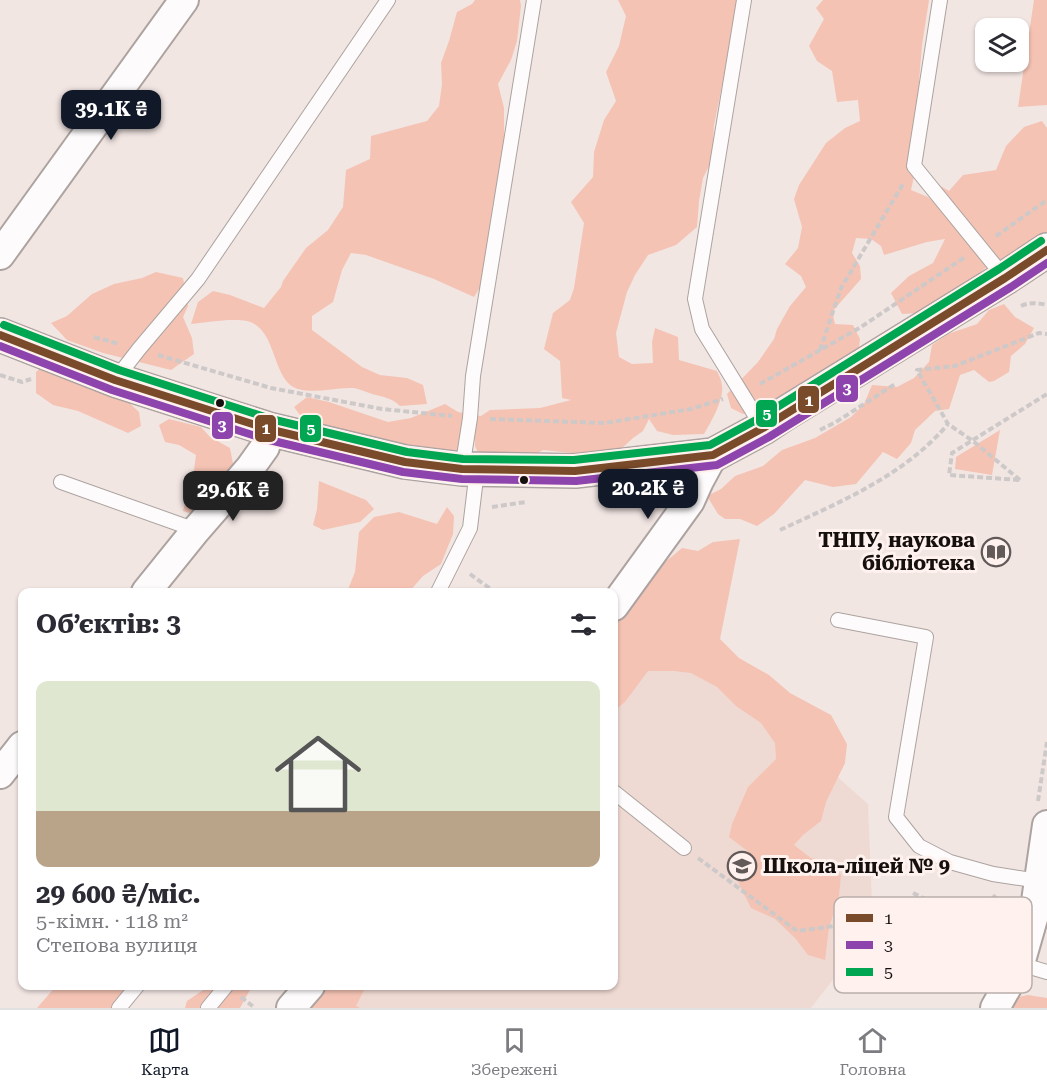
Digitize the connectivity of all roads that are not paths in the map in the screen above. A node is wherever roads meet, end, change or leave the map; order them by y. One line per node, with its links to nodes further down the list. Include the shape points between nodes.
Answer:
1 (184, 0): 7 (street)
2 (388, 0): 10 (lane, via 198,279)
3 (534, 0): 14 (lane, via 473,376)
4 (744, 0): 11 (lane, via 695,299 702,328)
5 (940, 0): 8 (lane, via 914,166 980,247)
6 (1047, 250): 8 (main road)
7 (0, 255)
8 (1009, 293): 11 (main road)
9 (0, 335): 10 (main road)
10 (115, 380): 12 (main road)
11 (763, 428): 13 (main road)
12 (268, 429): 14 (main road, via 405,462); 16 (street, via 265,447)
13 (713, 455): 14 (main road, via 575,471); 19 (street, via 690,501)
14 (470, 470): 18 (lane, via 470,528)
15 (61, 482): 16 (lane)
16 (196, 530): 17 (street)
17 (149, 588)
18 (440, 588)
19 (618, 600)
20 (838, 620): 24 (lane, via 926,637 896,817 919,846 950,862)
21 (618, 795): 23 (lane)
22 (1047, 825): 24 (street)
23 (684, 848)
24 (1039, 881): 25 (street)
25 (1032, 916)
26 (1032, 968): 27 (lane)
27 (1047, 972)
28 (134, 990): 32 (lane)
29 (223, 990): 33 (lane)
30 (307, 990): 34 (street)
31 (1004, 993): 35 (street)
32 (119, 1008)
33 (208, 1008)
34 (291, 1008)
35 (995, 1008)

